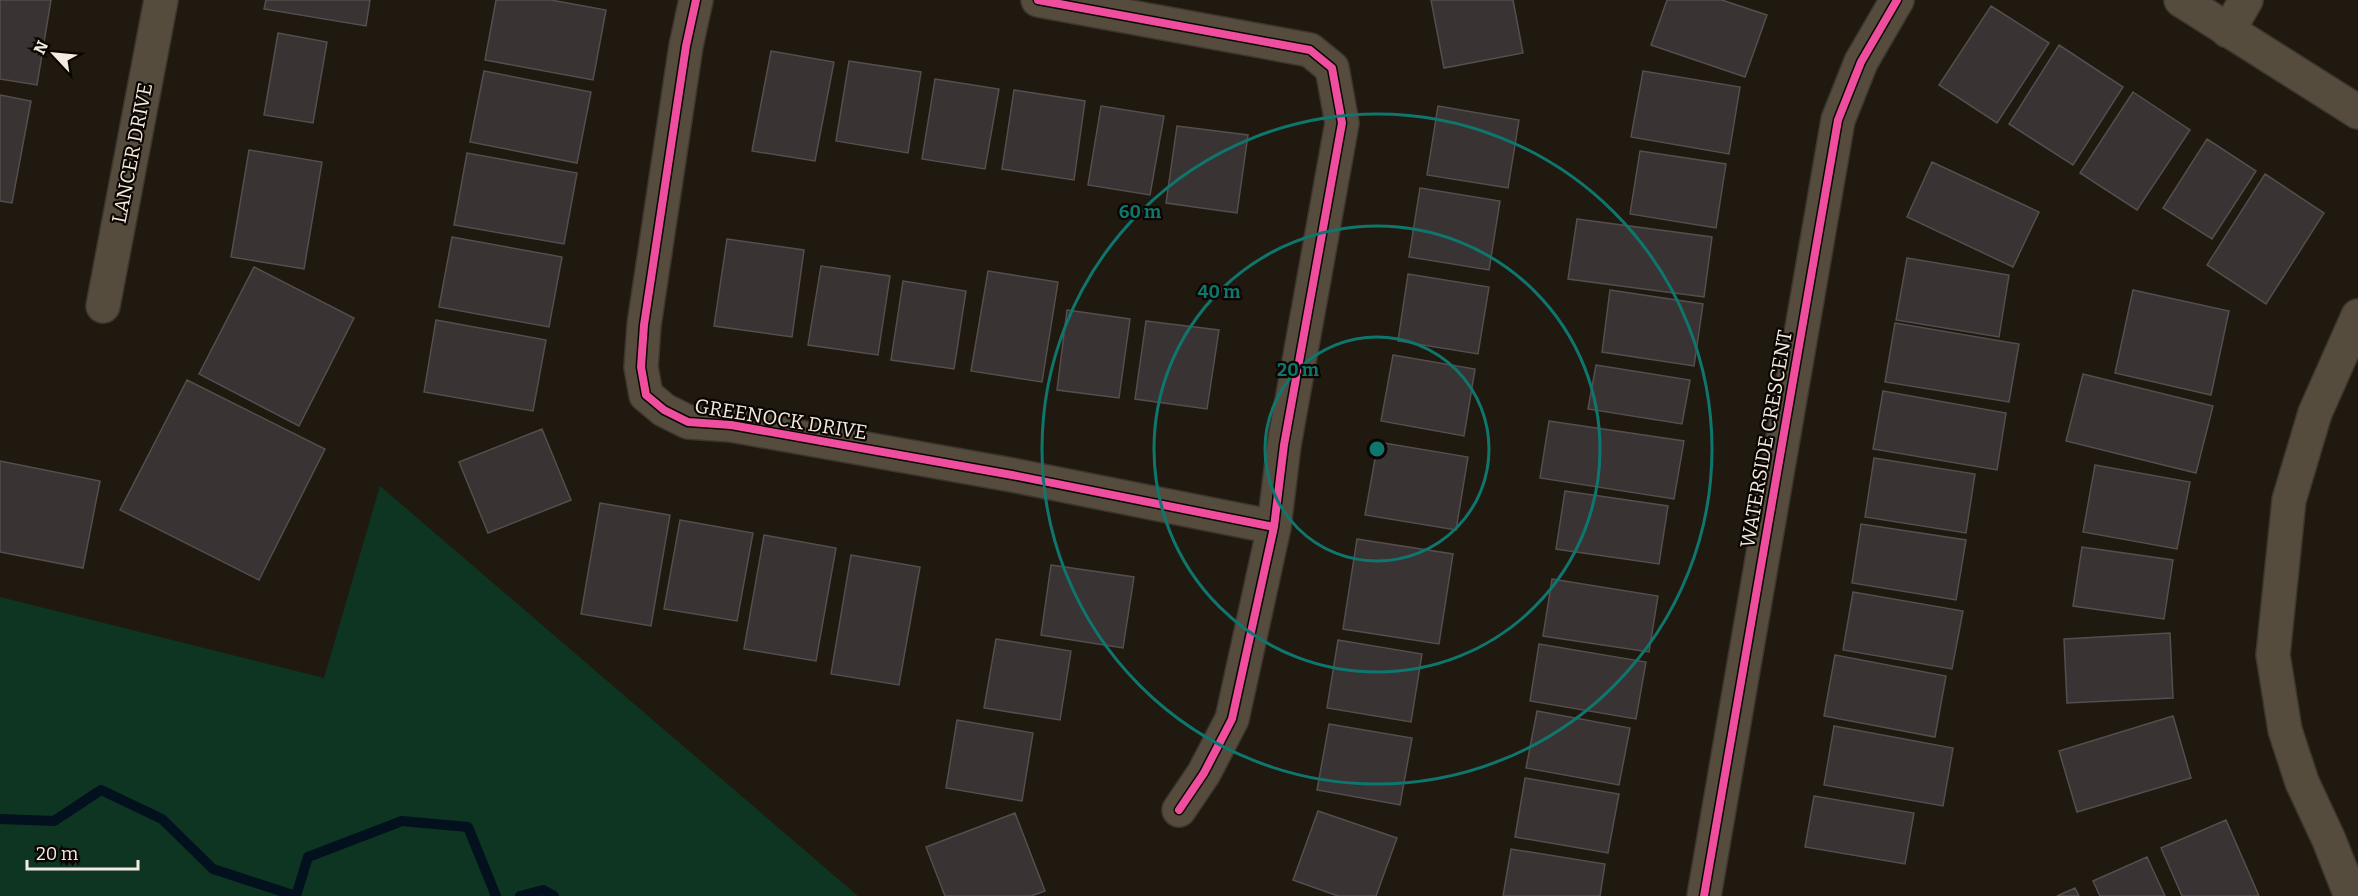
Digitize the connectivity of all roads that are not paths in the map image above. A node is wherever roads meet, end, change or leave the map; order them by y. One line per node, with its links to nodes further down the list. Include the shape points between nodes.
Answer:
1 (161, 0): 9 (street, LANCER DRIVE)
2 (696, 0): 11 (street, GREENOCK DRIVE, via 644,325 641,367 646,395 688,423 731,425)
3 (1038, 0): 11 (street, via 1310,51 1332,68 1342,123 1284,445)
4 (1897, 0): 13 (street, WATERSIDE CRESCENT, via 1861,62 1838,120)
5 (2181, 0): 7 (street)
6 (2247, 0): 7 (street)
7 (2228, 31): 8 (street)
8 (2358, 112)
9 (103, 306)
10 (2358, 316): 14 (street, via 2314,413 2289,500 2273,655 2285,730 2302,782)
11 (1274, 527): 12 (street, via 1232,718 1204,773)
12 (1179, 810)
13 (1704, 896)
14 (2351, 896)

